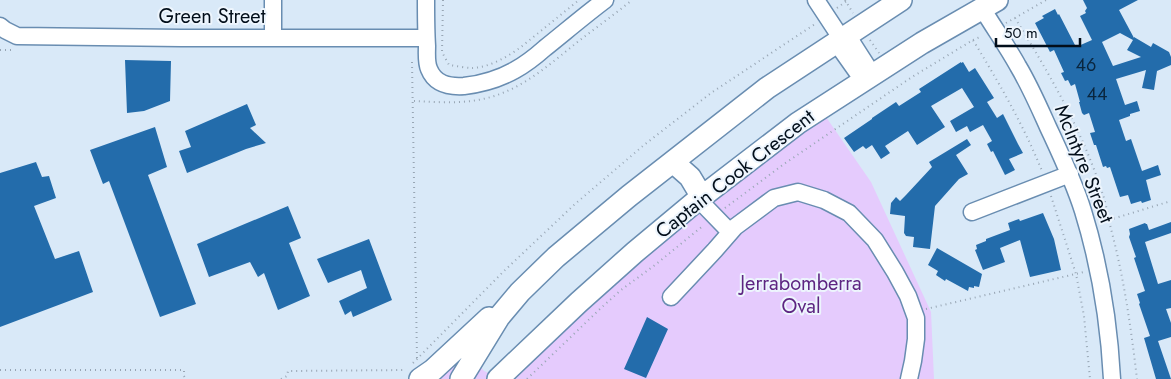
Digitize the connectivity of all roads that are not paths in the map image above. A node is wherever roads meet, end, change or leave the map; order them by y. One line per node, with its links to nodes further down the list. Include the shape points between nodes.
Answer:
1 (272, 0): 8 (street)
2 (426, 0): 9 (street)
3 (816, 0): 10 (street)
4 (901, 0): 10 (main road)
5 (602, 1): 9 (street, via 530,60 510,73 475,84 452,86 438,81 428,64)
6 (989, 4): 11 (main road, Captain Cook Crescent); 13 (street, McIntyre Street, via 995,30 1018,65)
7 (0, 26): 8 (street, Green Street, via 17,36)
8 (273, 38): 9 (street, Green Street)
9 (426, 38)
10 (841, 38): 11 (street, via 851,41 867,66); 12 (main road, via 767,88)
11 (868, 77): 14 (main road, Captain Cook Crescent, via 798,122)
12 (669, 165): 14 (main road, via 690,177); 17 (main road)
13 (1070, 174): 15 (street); 24 (street, McIntyre Street, via 1083,209 1099,274)
14 (698, 199): 16 (street); 21 (main road, Captain Cook Crescent, via 607,276)
15 (972, 212)
16 (730, 232): 18 (street); 23 (street, via 774,198 798,192 824,200 849,214 875,240 914,312 916,339)
17 (539, 273): 19 (main road, via 499,317); 20 (main road, via 434,370)
18 (671, 297)
19 (478, 350): 21 (main road, via 487,367); 22 (main road)
20 (414, 368)
21 (501, 377)
22 (461, 379)
23 (909, 379)
24 (1112, 379)

